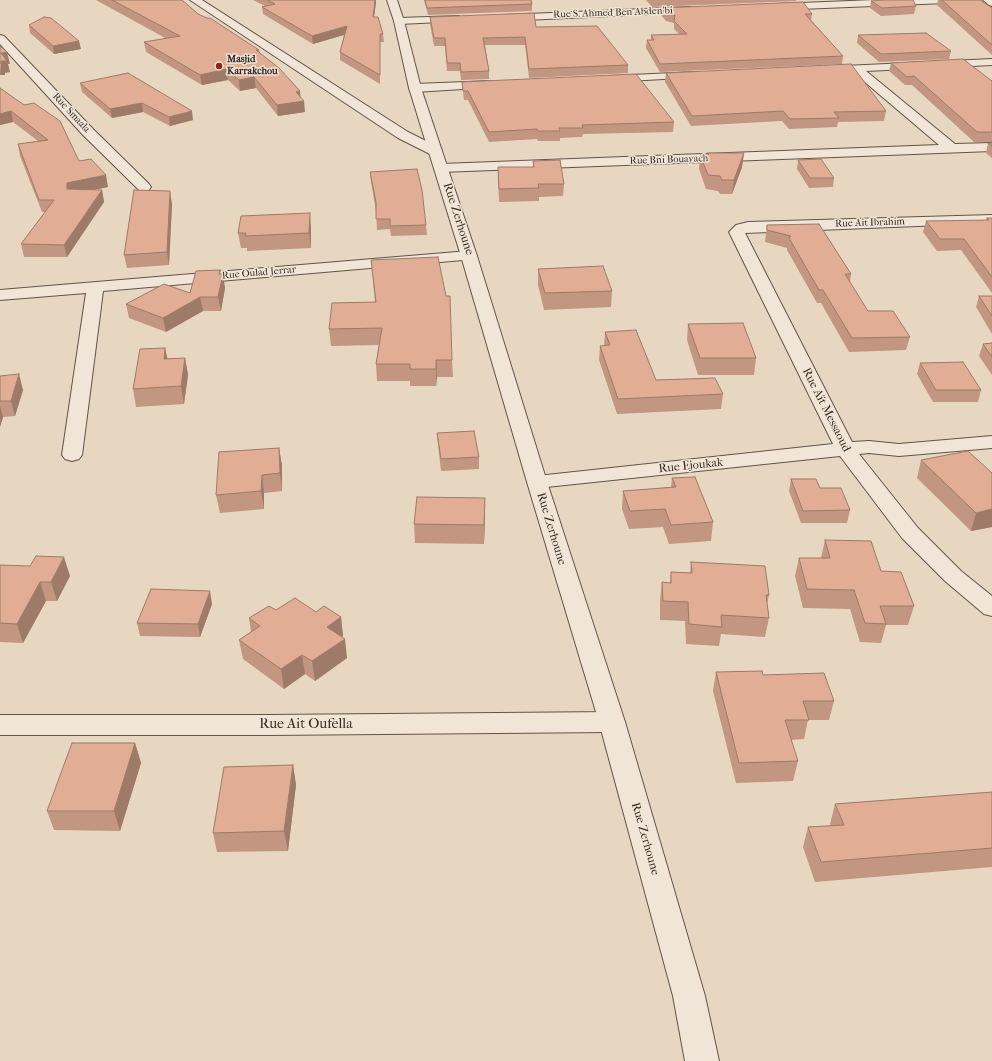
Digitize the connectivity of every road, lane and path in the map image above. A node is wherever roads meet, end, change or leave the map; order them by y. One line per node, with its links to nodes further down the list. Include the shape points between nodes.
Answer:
1 (195, 0): 21 (street)
2 (392, 0): 10 (street, Rue Zerhoune)
3 (946, 0): 6 (street)
4 (988, 0): 5 (street)
5 (992, 3)
6 (768, 8)
7 (705, 10): 8 (street, Rue S. Ahmed Ben Abden'bi)
8 (493, 18)
9 (469, 19): 10 (street)
10 (399, 22): 18 (street, Rue Zerhoune)
11 (0, 38): 22 (street, Rue Smaala, via 88,132)
12 (992, 62): 13 (street)
13 (855, 68): 14 (street); 20 (street)
14 (808, 70)
15 (706, 75): 16 (street)
16 (596, 80)
17 (502, 84): 18 (street)
18 (415, 88): 21 (street, Rue Zerhoune)
19 (992, 147): 20 (street, Rue Bni Bouayach)
20 (952, 149): 21 (street, Rue Bni Bouayach)
21 (438, 159): 25 (street, Rue Zerhoune)
22 (144, 187)
23 (992, 219): 24 (street, Rue Ait Ibrahim)
24 (748, 227): 31 (street, Rue Aït Messaoud, via 737,232)
25 (469, 256): 26 (street, Rue Oulad Jerrar); 33 (street, Rue Zerhoune)
26 (94, 287): 27 (street, Rue Oulad Jerrar); 32 (street)
27 (0, 295)
28 (992, 428): 30 (street, via 896,440)
29 (992, 442): 30 (street, via 899,450)
30 (869, 447): 31 (street, Rue Ejoukak)
31 (845, 449): 33 (street, Rue Ejoukak); 34 (street, Rue Aït Messaoud, via 910,533 953,576)
32 (72, 455)
33 (536, 482): 35 (street, Rue Zerhoune)
34 (992, 608)
35 (612, 722): 36 (street, Rue Ait Oufella); 37 (street, Rue Zerhoune, via 689,996)
36 (0, 725)
37 (702, 1061)

